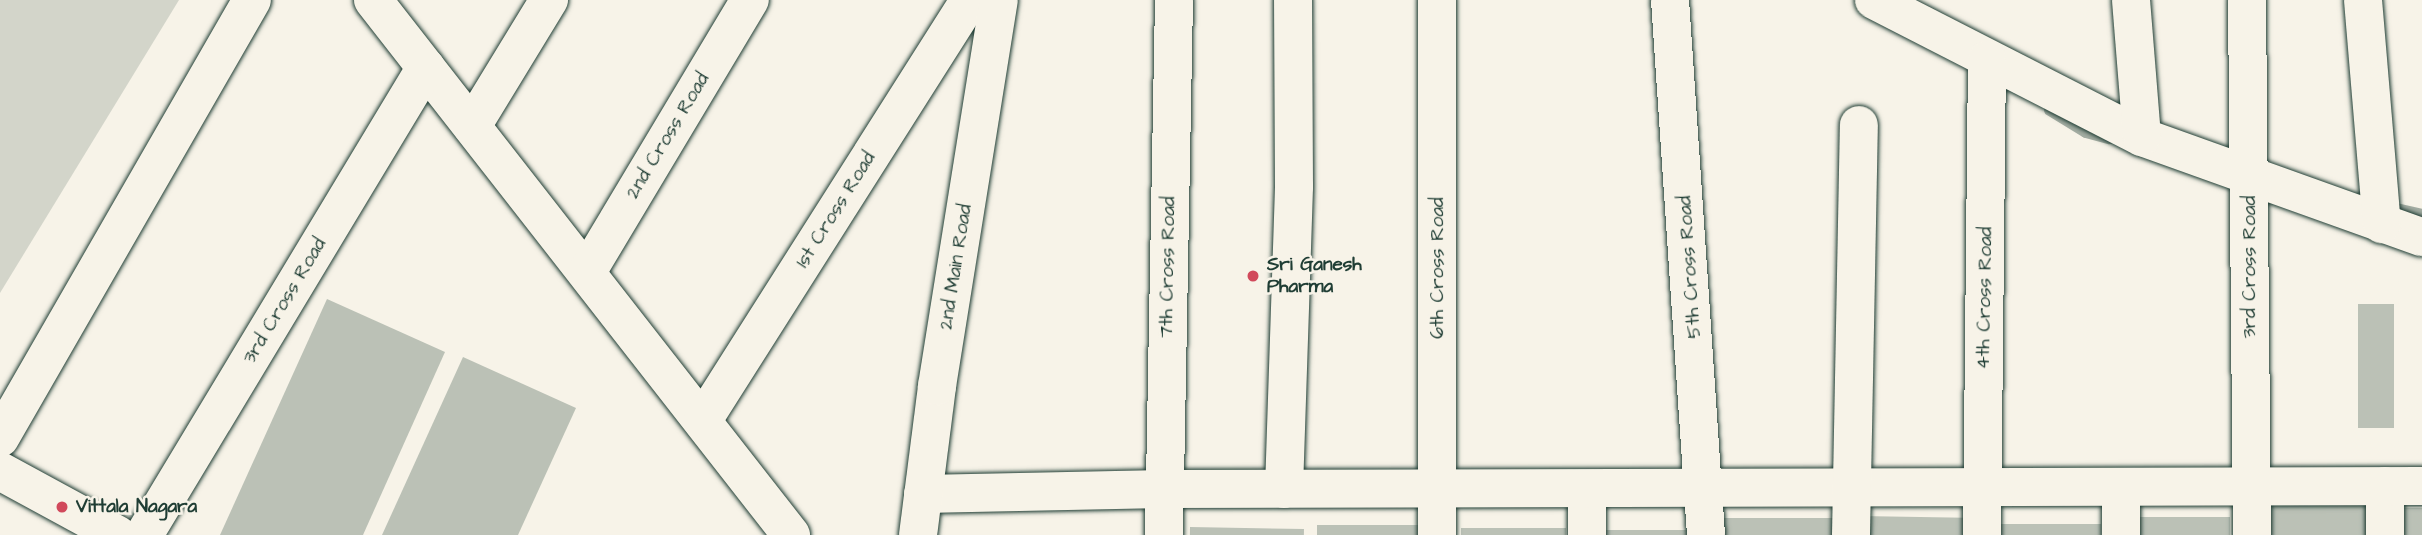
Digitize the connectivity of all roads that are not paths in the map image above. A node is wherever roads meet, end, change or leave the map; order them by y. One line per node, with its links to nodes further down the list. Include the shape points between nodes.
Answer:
1 (252, 0): 25 (street)
2 (373, 0): 16 (street)
3 (549, 0): 18 (street)
4 (750, 0): 23 (street, 2nd Cross Road)
5 (970, 0): 24 (street, 1st Cross Road)
6 (999, 0): 38 (street, 2nd Main Road)
7 (1174, 0): 34 (street, 7th Cross Road)
8 (1293, 0): 35 (street, via 1294,186)
9 (1437, 0): 36 (street, 6th Cross Road)
10 (1670, 0): 32 (street, 5th Cross Road)
11 (1874, 0): 15 (street)
12 (2131, 0): 19 (street)
13 (2247, 0): 20 (street, 3rd Cross Road)
14 (2364, 0): 21 (street)
15 (1987, 61): 19 (street); 30 (street, 4th Cross Road)
16 (426, 67): 18 (street); 40 (street, 3rd Cross Road)
17 (1859, 125): 33 (street)
18 (472, 126): 23 (street)
19 (2142, 137): 20 (street)
20 (2249, 177): 21 (street); 27 (street, 3rd Cross Road)
21 (2381, 213): 22 (street)
22 (2422, 237)
23 (587, 272): 24 (street)
24 (703, 420): 41 (street)
25 (0, 438)
26 (0, 471): 39 (street)
27 (2251, 486): 28 (street); 31 (street); 50 (street, 3rd Cross Road)
28 (2385, 486): 29 (street); 51 (street)
29 (2422, 486)
30 (1983, 487): 31 (street); 33 (street); 48 (street, 4th Cross Road)
31 (2121, 487): 49 (street)
32 (1706, 488): 33 (street); 37 (street); 46 (street, 5th Cross Road)
33 (1851, 488): 47 (street)
34 (1164, 489): 35 (street); 38 (street); 43 (street, 7th Cross Road)
35 (1284, 489): 36 (street)
36 (1438, 489): 37 (street); 44 (street, 6th Cross Road)
37 (1587, 489): 45 (street)
38 (923, 494): 42 (street, 2nd Main Road)
39 (99, 530)
40 (144, 535)
41 (791, 535)
42 (918, 535)
43 (1164, 535)
44 (1437, 535)
45 (1587, 535)
46 (1706, 535)
47 (1851, 535)
48 (1982, 535)
49 (2121, 535)
50 (2252, 535)
51 (2385, 535)

